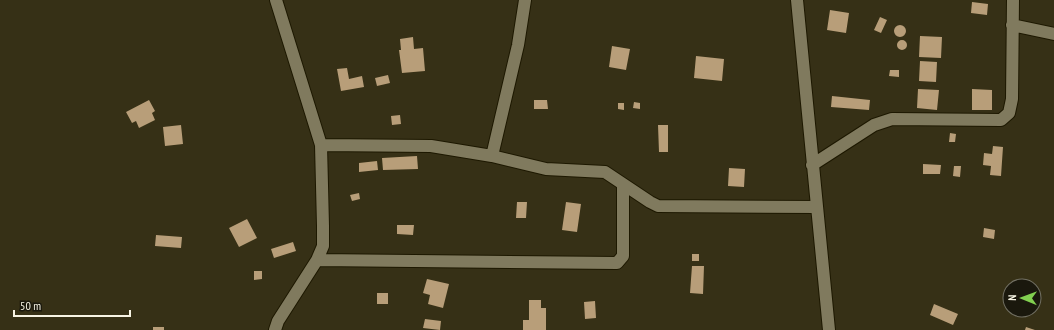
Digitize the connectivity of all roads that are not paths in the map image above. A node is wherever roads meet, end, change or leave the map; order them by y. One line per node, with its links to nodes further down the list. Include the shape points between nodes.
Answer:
1 (276, 0): 7 (street)
2 (525, 0): 8 (street, via 518,45)
3 (797, 0): 9 (street)
4 (1012, 0): 5 (street)
5 (1012, 25): 6 (street); 9 (street, via 1012,99 1009,113 1001,120 892,118 874,125)
6 (1054, 34)
7 (321, 145): 8 (street, via 431,146); 12 (street, via 323,246)
8 (492, 156): 10 (street, via 546,169 605,172)
9 (812, 165): 11 (street)
10 (623, 184): 11 (street, via 658,206); 12 (street, via 623,256 617,263)
11 (817, 206): 14 (street)
12 (317, 260): 13 (street, via 278,321)
13 (275, 330)
14 (829, 330)

